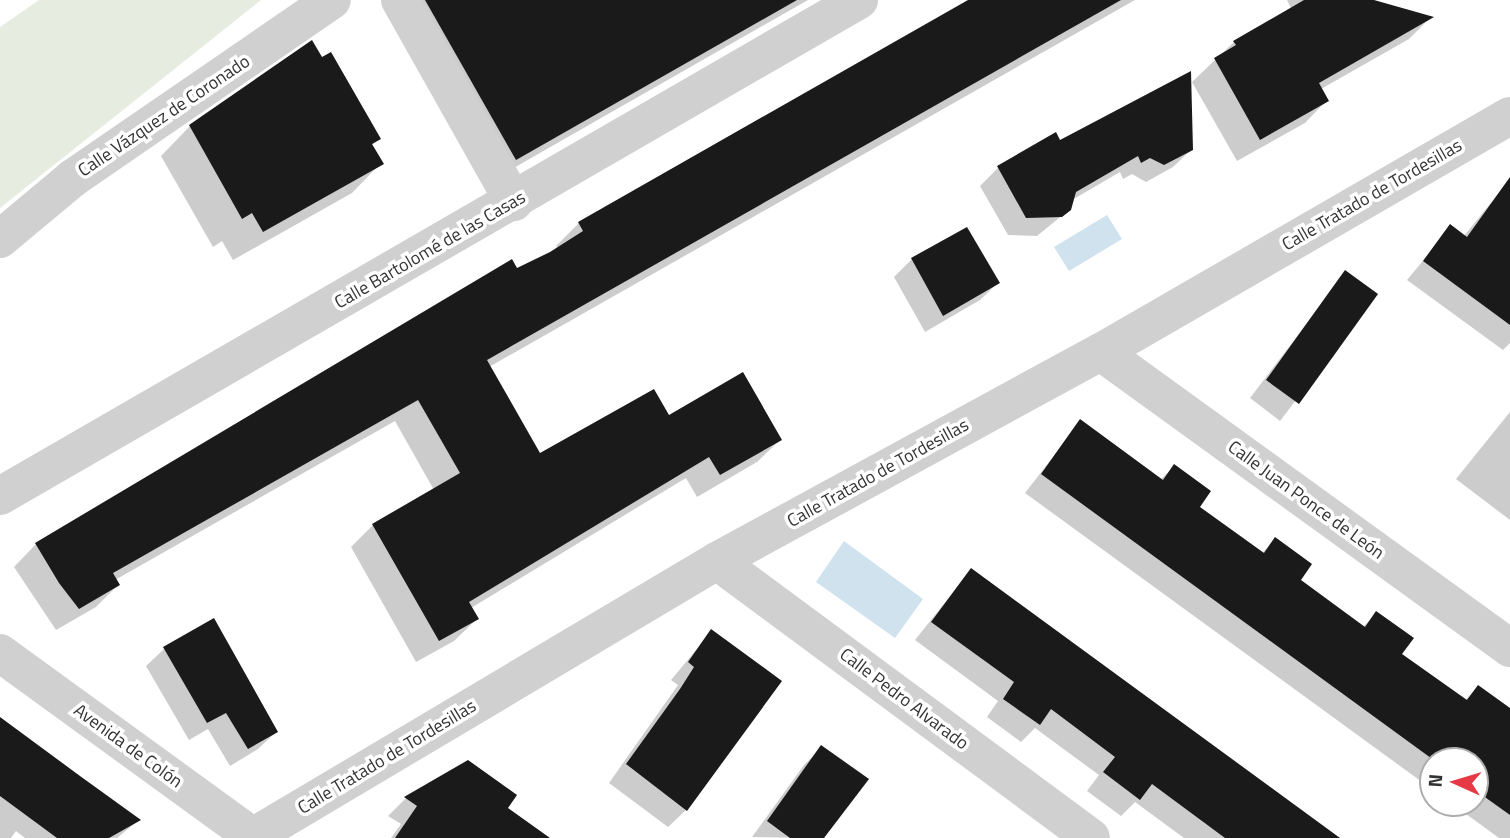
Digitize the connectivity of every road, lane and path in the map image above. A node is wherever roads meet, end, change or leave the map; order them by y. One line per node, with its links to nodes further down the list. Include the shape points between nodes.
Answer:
1 (332, 0): 6 (street, Calle Vázquez de Coronado, via 73,178)
2 (400, 0): 5 (street)
3 (859, 0): 5 (street, Calle Bartolomé de las Casas)
4 (1510, 116): 7 (street, Calle Tratado de Tordesillas)
5 (514, 202): 8 (street, Calle Bartolomé de las Casas)
6 (0, 239)
7 (1101, 352): 9 (street, Calle Tratado de Tordesillas); 10 (street, Calle Juan Ponce de León)
8 (0, 496)
9 (717, 561): 12 (street, Calle Tratado de Tordesillas); 13 (street, Calle Pedro Alvarado)
10 (1510, 648)
11 (0, 653): 12 (street, Avenida de Colón)
12 (253, 838)
13 (1091, 838)

